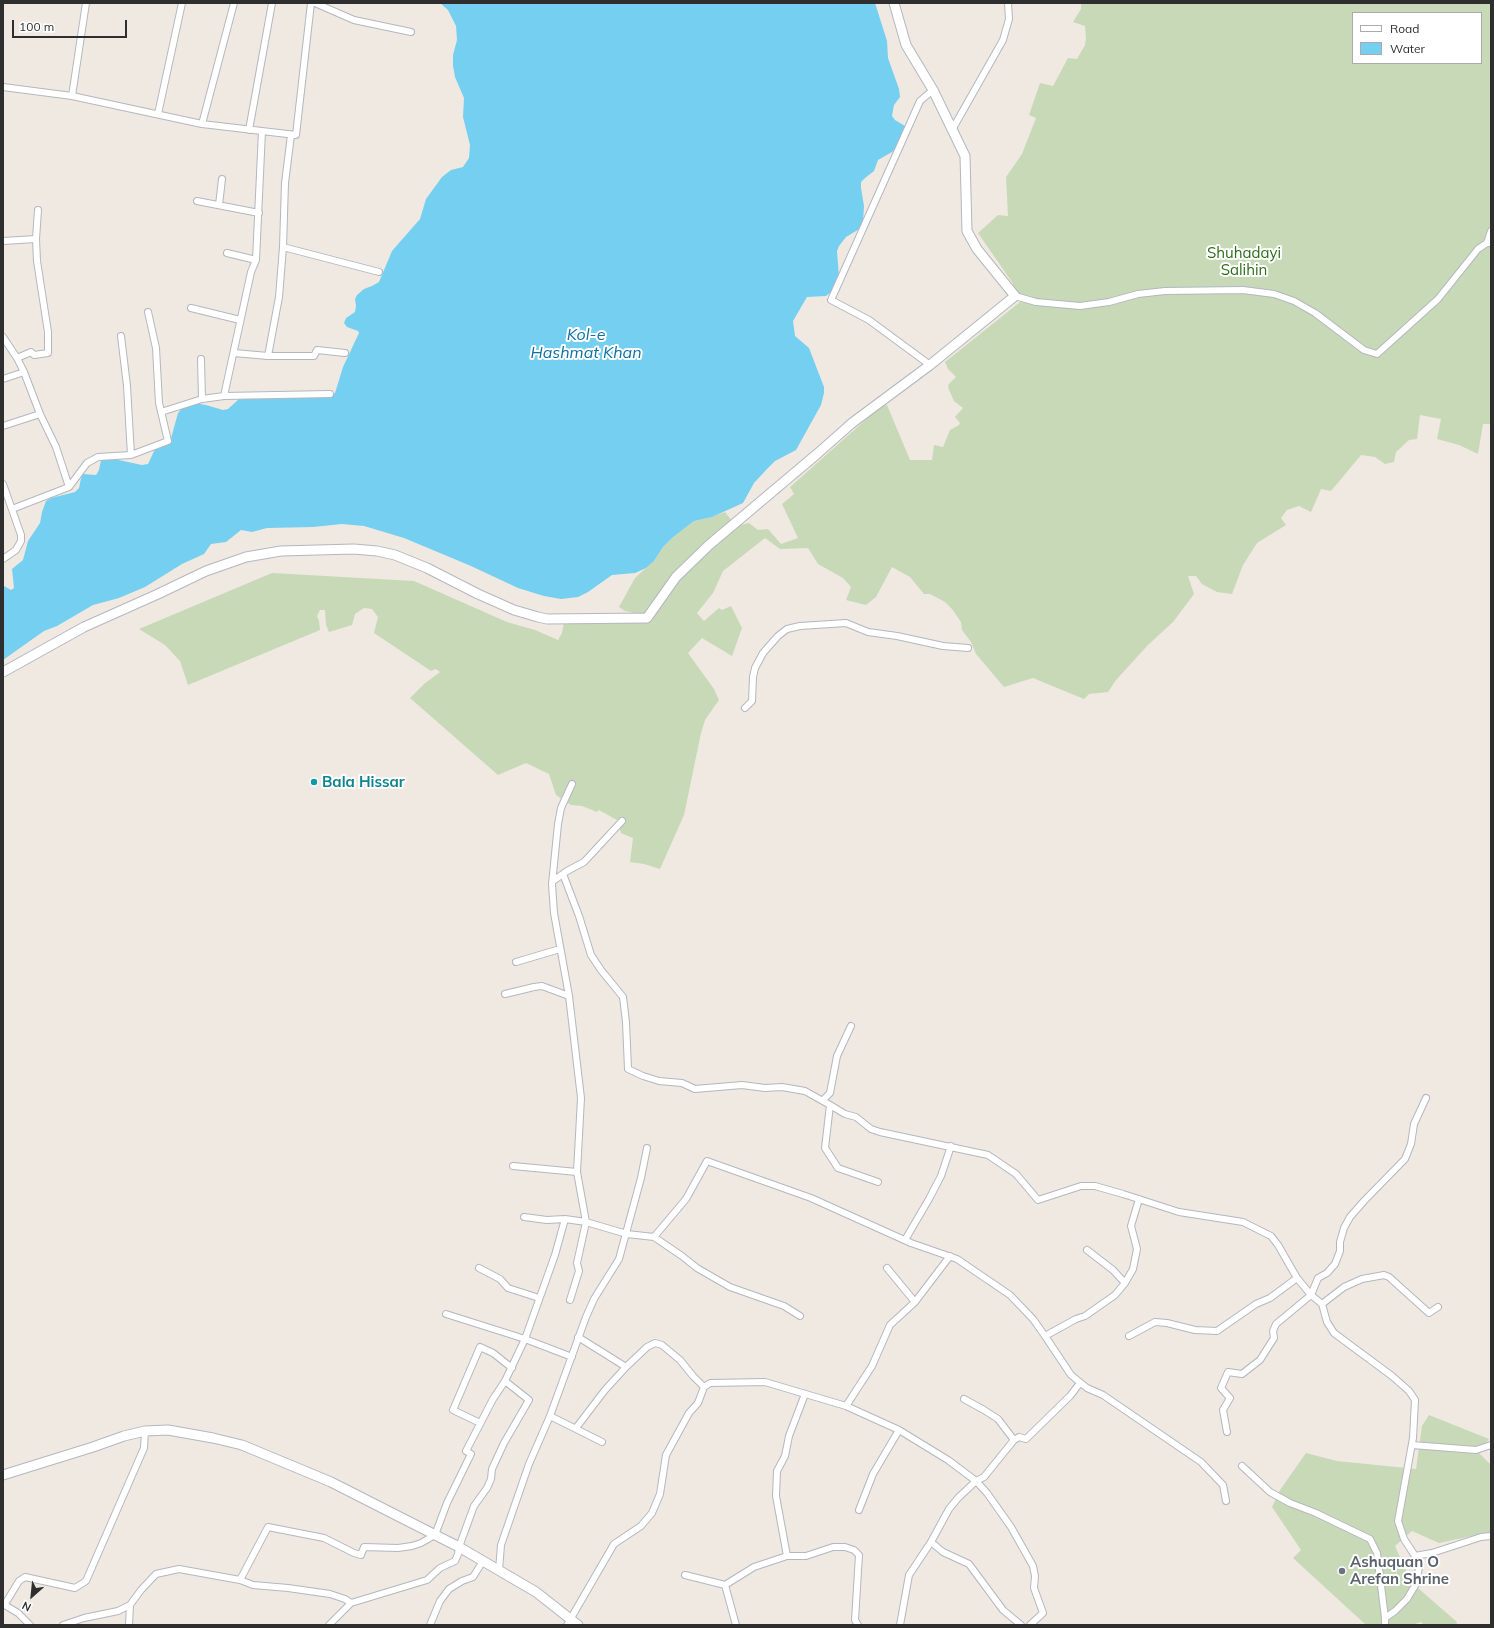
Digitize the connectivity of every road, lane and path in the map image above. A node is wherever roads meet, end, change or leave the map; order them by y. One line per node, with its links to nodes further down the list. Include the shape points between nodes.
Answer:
1 (86, 3): 12 (street)
2 (182, 3): 13 (street)
3 (234, 3): 14 (street)
4 (272, 3): 15 (street)
5 (311, 3): 18 (street, via 296,135)
6 (315, 3): 9 (street, via 354,20)
7 (894, 3): 11 (street, via 906,45)
8 (1008, 3): 16 (street, via 1009,19 1003,40)
9 (411, 32)
10 (3, 87): 12 (street)
11 (932, 90): 16 (street); 43 (street, via 920,101 831,300 869,320)
12 (72, 96): 13 (street)
13 (158, 114): 14 (street)
14 (202, 124): 15 (street)
15 (249, 130): 17 (street)
16 (952, 130): 32 (street, via 966,156 967,231)
17 (262, 131): 18 (street); 23 (street)
18 (291, 135): 28 (street, via 285,183)
19 (222, 180): 21 (street)
20 (197, 201): 21 (street)
21 (219, 205): 23 (street)
22 (38, 210): 25 (street)
23 (259, 213): 30 (street)
24 (1491, 231): 27 (street)
25 (36, 239): 26 (street); 41 (street, via 48,332 48,353 34,356 31,352)
26 (3, 241)
27 (1489, 243): 32 (street, via 1478,249 1438,299 1377,354 1364,350 1315,313 1294,301 1274,294 1243,290 1164,291 1080,306 1036,302)
28 (283, 247): 31 (street); 40 (street, via 279,297)
29 (227, 253): 30 (street)
30 (256, 260): 35 (street)
31 (379, 272)
32 (1015, 296): 43 (street)
33 (191, 308): 35 (street)
34 (148, 312): 49 (street, via 156,348)
35 (240, 320): 38 (street)
36 (121, 336): 52 (street)
37 (3, 337): 41 (street)
38 (234, 353): 40 (street); 47 (street)
39 (345, 353): 40 (street, via 317,350 314,356)
40 (268, 356)
41 (17, 358): 44 (street)
42 (201, 359): 48 (street)
43 (930, 365): 58 (street, via 852,423 709,545 676,577 647,618 538,617 507,606 395,555 354,549 281,551 246,557 206,571 84,627)
44 (24, 372): 45 (street); 50 (street)
45 (3, 379)
46 (330, 394): 47 (street)
47 (224, 396): 48 (street)
48 (202, 399): 49 (street)
49 (161, 412): 52 (street, via 168,441)
50 (40, 414): 51 (street); 54 (street, via 56,447)
51 (3, 426)
52 (131, 455): 54 (street, via 98,457 87,463)
53 (3, 484): 55 (street)
54 (69, 487): 55 (street)
55 (12, 510): 56 (street, via 21,541 16,550)
56 (3, 558)
57 (968, 648): 59 (street, via 868,632 846,623 793,627 778,636 763,653 752,676 752,701)
58 (3, 672)
59 (745, 708)
60 (572, 784): 63 (street, via 561,808)
61 (622, 821): 62 (street, via 584,862)
62 (563, 874): 63 (street); 70 (street, via 591,955 623,997 628,1069 658,1081 682,1083 695,1089 742,1085 782,1087 805,1091)
63 (553, 881): 64 (street, via 554,913)
64 (560, 949): 65 (street); 67 (street)
65 (516, 962)
66 (505, 994): 67 (street, via 542,986)
67 (569, 996): 75 (street, via 581,1098)
68 (851, 1026): 70 (street, via 837,1056 830,1093)
69 (1426, 1098): 90 (street, via 1414,1124 1406,1159 1350,1217 1344,1228 1335,1264 1318,1278)
70 (823, 1100): 71 (street)
71 (830, 1105): 72 (street, via 856,1117 871,1129); 76 (street, via 825,1148 838,1168)
72 (951, 1146): 77 (street, via 988,1155 1016,1174 1038,1200 1081,1186 1095,1186); 83 (street, via 930,1199)
73 (647, 1148): 81 (street, via 642,1178)
74 (513, 1166): 75 (street)
75 (577, 1172): 80 (street)
76 (878, 1182)
77 (1139, 1199): 88 (street, via 1179,1212 1251,1224 1271,1236); 89 (street, via 1131,1226 1137,1249 1133,1269)
78 (524, 1217): 79 (street)
79 (565, 1220): 80 (street); 91 (street)
80 (586, 1222): 81 (street); 92 (street, via 577,1263 580,1271)
81 (626, 1234): 82 (street); 100 (street, via 619,1259 594,1298)
82 (654, 1237): 83 (street, via 686,1199 707,1161 811,1198); 97 (street, via 697,1268 730,1286 784,1306)
83 (905, 1240): 85 (street)
84 (1087, 1250): 89 (street)
85 (950, 1256): 93 (street); 98 (street, via 1010,1294 1034,1319)
86 (480, 1268): 91 (street, via 500,1279 508,1288)
87 (887, 1268): 93 (street)
88 (1297, 1278): 90 (street); 99 (street, via 1216,1331 1195,1330 1155,1322)
89 (1125, 1283): 98 (street, via 1115,1294 1085,1316)
90 (1311, 1295): 94 (street); 116 (street, via 1276,1324 1274,1338 1260,1360 1242,1374 1228,1372 1221,1388 1230,1398 1223,1410)
91 (539, 1298): 101 (street)
92 (570, 1300)
93 (915, 1302): 110 (street, via 890,1325 872,1366)
94 (1322, 1304): 95 (street, via 1344,1287 1362,1278 1384,1275 1390,1277 1430,1313); 119 (street, via 1327,1322 1334,1333 1392,1376 1415,1400)
95 (1438, 1307)
96 (446, 1314): 101 (street)
97 (800, 1316)
98 (1045, 1336): 106 (street, via 1071,1375)
99 (1129, 1336)
100 (578, 1337): 102 (street); 103 (street)
101 (525, 1339): 102 (street); 104 (street)
102 (572, 1357): 111 (street)
103 (626, 1367): 107 (street, via 647,1347 655,1343 662,1345 680,1360); 113 (street)
104 (512, 1368): 105 (street); 112 (street, via 493,1353 480,1347 453,1410)
105 (505, 1381): 112 (street); 129 (street, via 529,1400 504,1443 492,1469 487,1488 474,1506)
106 (1080, 1383): 117 (street, via 1026,1439 1019,1437); 124 (street, via 1103,1395 1202,1462 1223,1485)
107 (704, 1387): 108 (street, via 710,1382 765,1382); 141 (street, via 698,1403 689,1413 666,1455 660,1494 652,1513 641,1526 614,1544)
108 (805, 1394): 110 (street); 130 (street, via 778,1472 776,1496)
109 (964, 1399): 117 (street, via 998,1419)
110 (846, 1406): 114 (street)
111 (550, 1416): 113 (street); 133 (street, via 529,1464 501,1545)
112 (480, 1423): 126 (street, via 466,1451 471,1454 447,1503)
113 (576, 1428): 118 (street)
114 (899, 1430): 123 (street, via 948,1460); 125 (street, via 873,1474)
115 (145, 1431): 122 (street); 126 (street, via 168,1430 242,1445 331,1482); 138 (street, via 144,1448 86,1581 75,1588 25,1577 19,1581)
116 (1227, 1432)
117 (1014, 1440): 123 (street, via 984,1477)
118 (602, 1442)
119 (1412, 1445): 120 (street, via 1476,1450); 131 (street, via 1398,1521 1404,1539)
120 (1491, 1445)
121 (1242, 1466): 140 (street, via 1270,1492 1370,1539 1377,1553)
122 (3, 1475)
123 (976, 1481): 128 (street, via 949,1509); 151 (street, via 1011,1528 1033,1566 1034,1588 1043,1613)
124 (1226, 1500)
125 (859, 1510)
126 (435, 1535): 129 (street); 135 (street, via 421,1543 398,1548 364,1547 361,1555 324,1538 268,1527)
127 (1491, 1536): 131 (street, via 1432,1554)
128 (931, 1542): 149 (street, via 909,1575); 150 (street, via 943,1552 969,1564 1003,1610)
129 (459, 1547): 132 (street); 137 (street, via 455,1561 440,1568 427,1580)
130 (787, 1556): 136 (street, via 754,1567); 148 (street, via 806,1556 833,1547 854,1550 859,1555 855,1620)
131 (1415, 1556): 140 (street, via 1418,1567 1416,1584 1407,1599)
132 (483, 1561): 133 (street); 146 (street, via 473,1577 449,1588 440,1601)
133 (499, 1570): 141 (street, via 536,1592)
134 (685, 1575): 136 (street)
135 (240, 1580): 137 (street, via 253,1585 330,1594); 139 (street, via 185,1570 166,1571 156,1574)
136 (725, 1585): 147 (street)
137 (351, 1603): 145 (street)
138 (4, 1604): 142 (street)
139 (130, 1606): 143 (street); 144 (street)
140 (1385, 1618): 152 (street)
141 (572, 1623)
142 (30, 1625)
143 (63, 1625)
144 (129, 1625)
145 (329, 1625)
146 (430, 1625)
147 (736, 1625)
148 (858, 1625)
149 (900, 1625)
150 (1021, 1625)
151 (1030, 1625)
152 (1385, 1625)

